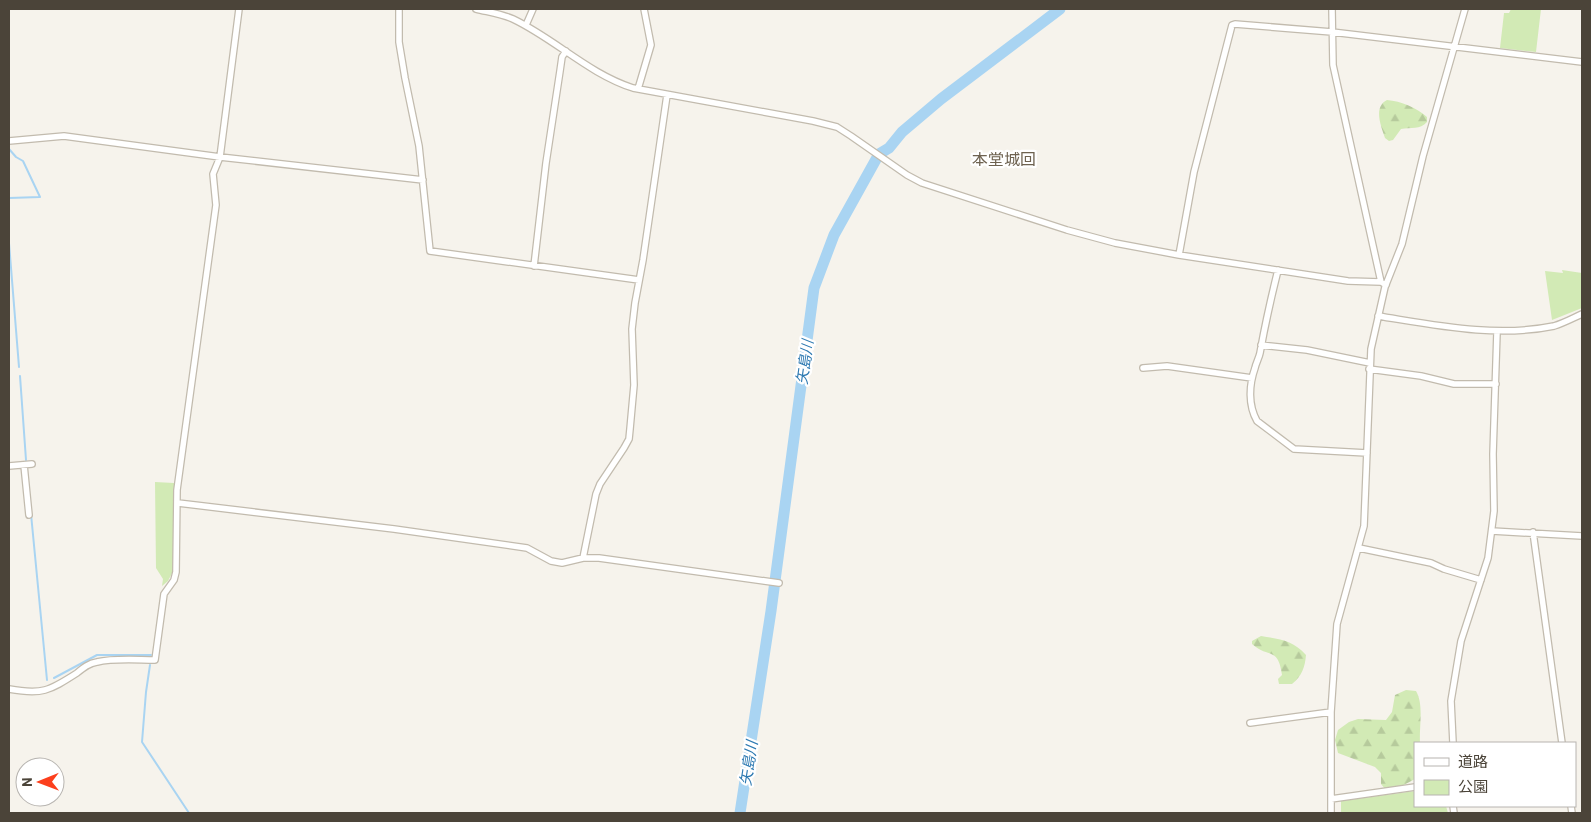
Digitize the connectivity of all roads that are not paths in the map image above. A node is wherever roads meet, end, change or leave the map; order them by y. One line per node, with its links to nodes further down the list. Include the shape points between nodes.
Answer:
1 (239, 9): 16 (street)
2 (399, 9): 17 (street, via 399,42)
3 (476, 9): 8 (street)
4 (533, 9): 8 (street)
5 (644, 9): 13 (street, via 651,45)
6 (1332, 9): 9 (street)
7 (1465, 9): 10 (street)
8 (526, 25): 11 (street)
9 (1332, 32): 10 (street); 18 (street, via 1232,25 1194,172); 22 (street, via 1333,65)
10 (1454, 48): 12 (street); 22 (street, via 1402,244)
11 (566, 50): 13 (street, via 600,75); 19 (street, via 549,145)
12 (1582, 62)
13 (638, 89): 14 (street)
14 (667, 95): 18 (street, via 837,127 922,183 1067,230); 21 (street)
15 (9, 141): 16 (street, via 64,136)
16 (220, 157): 17 (street); 35 (street, via 213,174 216,205 177,490)
17 (423, 180): 19 (street, via 430,251)
18 (1179, 255): 20 (street)
19 (534, 266): 21 (street)
20 (1278, 270): 22 (street); 26 (street)
21 (639, 280): 41 (street, via 632,329 634,385 628,439 596,494)
22 (1383, 283): 24 (street)
23 (1582, 314): 25 (street, via 1554,326)
24 (1378, 316): 25 (street); 27 (street)
25 (1497, 332): 30 (street)
26 (1261, 345): 27 (street, via 1306,350); 29 (street)
27 (1369, 366): 30 (street, via 1454,384); 31 (street)
28 (1144, 368): 29 (street, via 1167,366)
29 (1252, 378): 31 (street, via 1251,406 1257,420 1294,449)
30 (1496, 384): 37 (street)
31 (1367, 453): 40 (street, via 1365,516)
32 (32, 464): 33 (street)
33 (24, 465): 34 (street); 36 (street)
34 (9, 466)
35 (178, 503): 41 (street, via 527,548 562,563); 44 (street, via 176,572 164,594 155,660 88,664 45,691)
36 (29, 515)
37 (1492, 531): 38 (street); 42 (street)
38 (1533, 532): 39 (street); 48 (street)
39 (1582, 536)
40 (1359, 548): 42 (street, via 1431,563); 45 (street, via 1337,624)
41 (583, 558): 43 (street)
42 (1481, 580): 47 (street, via 1461,641 1451,701)
43 (779, 583)
44 (9, 688)
45 (1331, 712): 46 (street); 50 (street)
46 (1250, 723)
47 (1453, 742)
48 (1562, 742)
49 (1414, 788): 50 (street)
50 (1331, 800): 51 (street)
51 (1331, 813)

